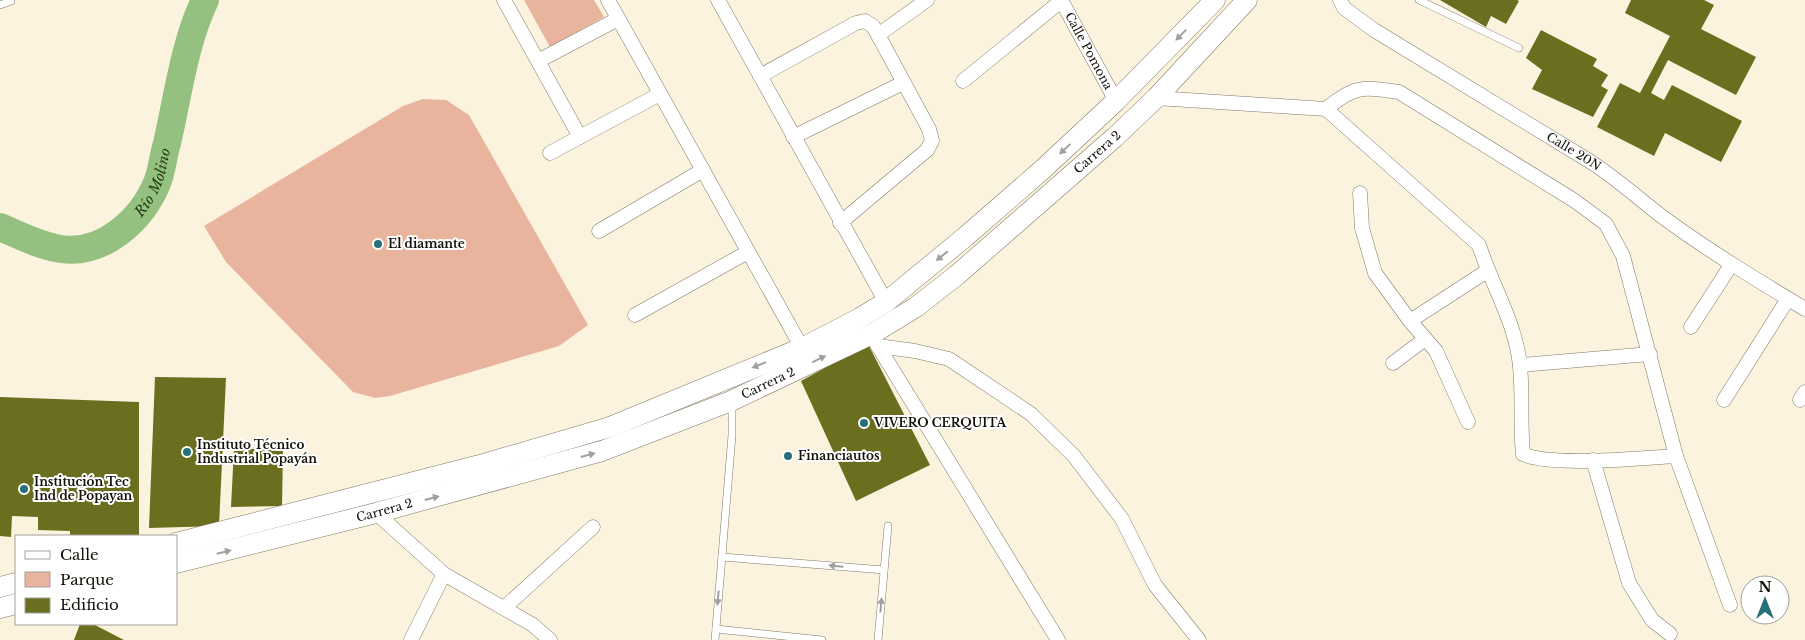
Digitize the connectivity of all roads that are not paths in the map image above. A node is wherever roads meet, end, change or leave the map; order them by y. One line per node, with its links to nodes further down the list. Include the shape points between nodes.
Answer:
1 (504, 0): 15 (street)
2 (608, 0): 12 (street)
3 (718, 0): 16 (street)
4 (927, 0): 13 (street)
5 (1061, 0): 17 (street); 21 (street, Calle Pomona)
6 (1215, 0): 21 (main road, Carrera 2, one-way to 21)
7 (1248, 0): 20 (main road, Carrera 2)
8 (1340, 0): 31 (street, Calle 20N, via 1344,8 1374,30 1619,180 1663,217)
9 (1420, 0): 14 (lane)
10 (11, 1): 11 (lane)
11 (0, 5)
12 (618, 19): 15 (street); 19 (street)
13 (878, 35): 16 (street, via 873,26 865,22 856,23); 18 (street)
14 (1519, 48)
15 (538, 61): 23 (street)
16 (760, 76): 24 (street)
17 (963, 81)
18 (903, 83): 24 (street); 28 (street, via 929,129 932,141 927,150)
19 (660, 94): 23 (street); 26 (street)
20 (1156, 98): 22 (street); 40 (main road, Carrera 2, via 957,275)
21 (1116, 101): 34 (main road, Carrera 2, one-way to 34, via 966,237)
22 (1326, 109): 32 (street, via 1479,245); 42 (street, via 1345,93 1369,88 1398,92 1575,201 1606,224 1623,256)
23 (580, 137): 25 (street)
24 (793, 137): 28 (street)
25 (550, 153)
26 (703, 170): 29 (street); 30 (street)
27 (1360, 193): 37 (street, via 1362,228 1375,273)
28 (840, 223): 34 (street)
29 (599, 231)
30 (748, 252): 36 (street); 41 (street)
31 (1731, 265): 33 (street, Calle 20N); 38 (street)
32 (1487, 270): 37 (street); 44 (street, via 1507,313)
33 (1788, 299): 35 (street, Calle 20N); 45 (street)
34 (886, 302): 41 (main road, Carrera 2)
35 (1805, 309)
36 (635, 315)
37 (1410, 321): 39 (street)
38 (1692, 327)
39 (1425, 339): 43 (street); 47 (street, via 1436,352)
40 (875, 340): 46 (main road, Carrera 2, one-way to 40); 71 (street); 72 (street, via 948,359 1031,414 1074,456 1122,519 1155,585)
41 (802, 348): 53 (main road, Carrera 2, one-way to 53, via 610,427 480,465)
42 (1650, 354): 44 (street); 48 (street)
43 (1393, 363)
44 (1520, 365): 49 (street, via 1523,454 1532,459)
45 (1724, 400)
46 (732, 401): 50 (main road, Carrera 2, one-way to 46, via 602,451); 54 (lane)
47 (1468, 422)
48 (1676, 456): 49 (street); 61 (street)
49 (1593, 460): 65 (street, via 1628,583 1652,620)
50 (376, 513): 55 (main road, Carrera 2, one-way to 50); 57 (street)
51 (888, 526): 56 (lane)
52 (593, 527): 63 (street)
53 (178, 541)
54 (722, 556): 56 (lane, one-way to 54); 64 (lane, one-way to 64)
55 (178, 563)
56 (884, 570): 70 (lane, one-way to 56)
57 (444, 574): 63 (street); 66 (street)
58 (15, 583): 59 (main road)
59 (0, 587)
60 (15, 604): 62 (main road)
61 (1730, 605)
62 (0, 608)
63 (504, 608): 67 (street, via 534,625)
64 (716, 629): 68 (lane); 69 (lane)
65 (1670, 634)
66 (411, 640)
67 (550, 640)
68 (715, 640)
69 (822, 640)
70 (878, 640)
71 (1058, 640)
72 (1199, 640)

